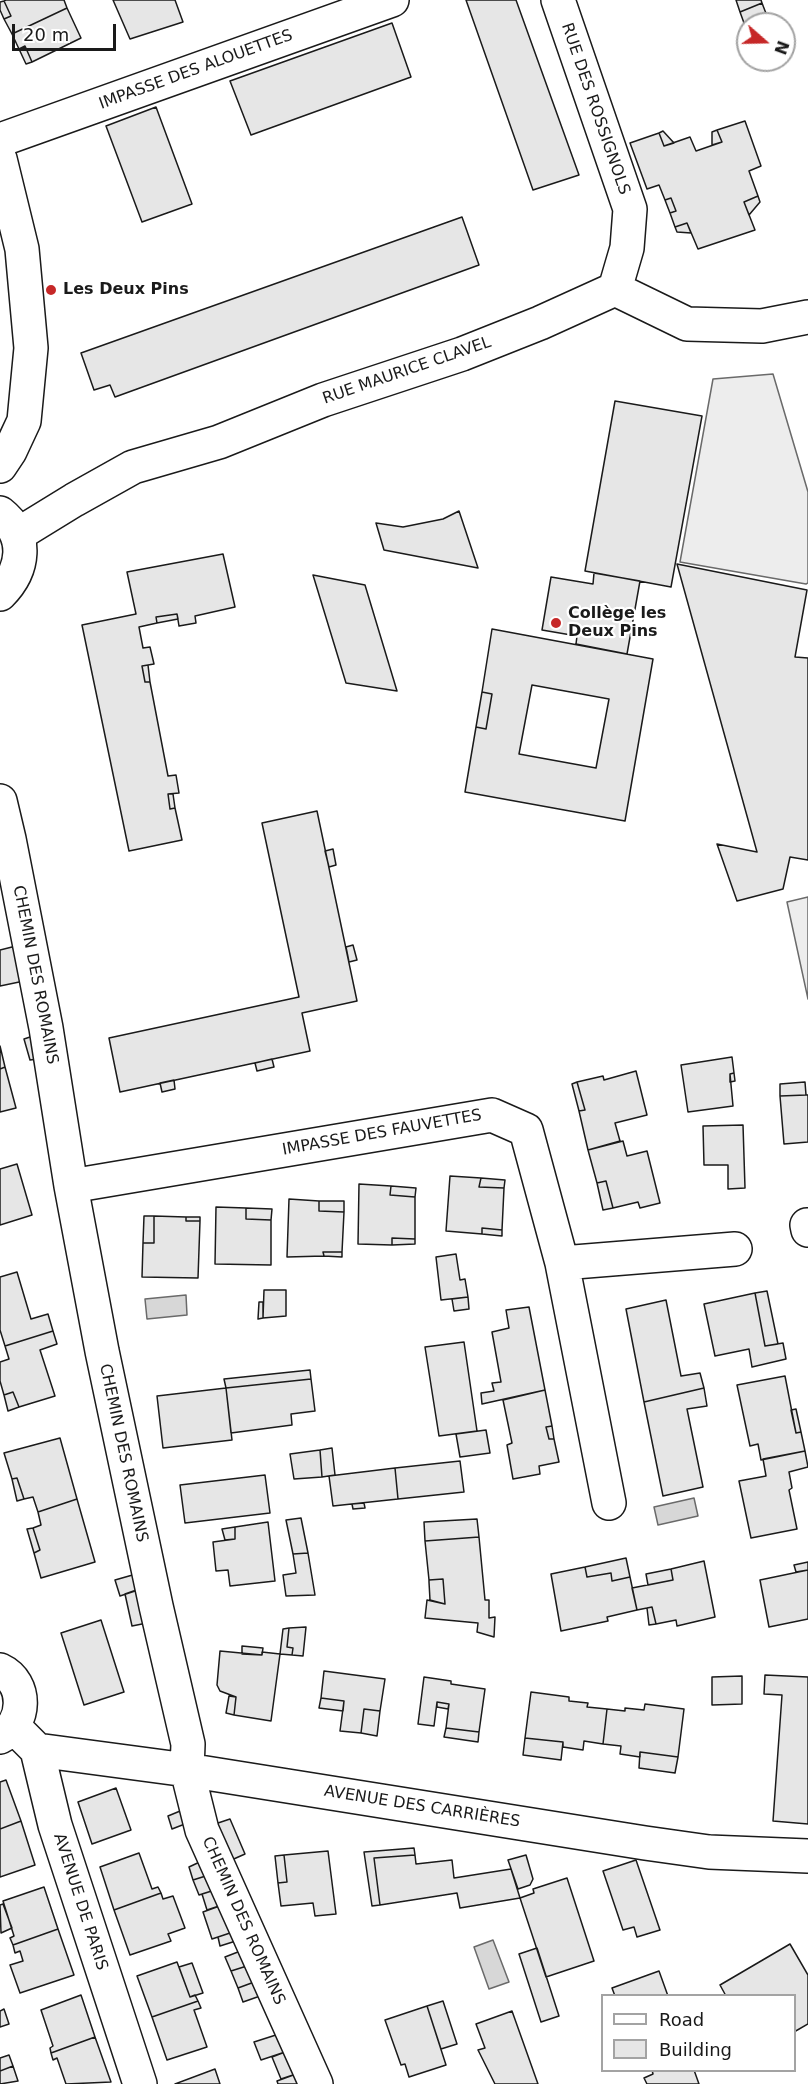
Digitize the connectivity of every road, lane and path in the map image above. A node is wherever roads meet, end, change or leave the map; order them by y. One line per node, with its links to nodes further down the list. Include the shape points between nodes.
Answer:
1 (392, 0): 3 (street, IMPASSE DES ALOUETTES)
2 (558, 0): 5 (street, RUE DES ROSSIGNOLS, via 630,209 627,248)
3 (0, 140)
4 (0, 159): 7 (street, via 22,249 31,348 24,421)
5 (615, 290): 6 (street, via 687,324 762,326); 8 (street, RUE MAURICE CLAVEL, via 462,354 323,400 219,442 133,467 74,500)
6 (808, 317)
7 (0, 466)
8 (9, 524): 9 (street, via 20,552 18,568)
9 (0, 594)
10 (0, 801): 11 (street, CHEMIN DES ROMAINS, via 46,1028)
11 (71, 1185): 13 (street, IMPASSE DES FAUVETTES, via 492,1114 526,1130); 18 (street, CHEMIN DES ROMAINS, via 102,1351 188,1744)
12 (735, 1249): 13 (street)
13 (562, 1263): 14 (street, IMPASSE DES FAUVETTES)
14 (609, 1503)
15 (0, 1670): 16 (street, via 13,1680 21,1703 19,1716)
16 (7, 1732): 17 (street, AVENUE DE PARIS)
17 (36, 1750): 18 (street, AVENUE DES CARRIÈRES); 20 (street, AVENUE DE PARIS, via 55,1825)
18 (187, 1770): 19 (street, AVENUE DES CARRIÈRES, via 709,1852); 21 (street, CHEMIN DES ROMAINS, via 202,1830)
19 (808, 1856)
20 (140, 2084)
21 (316, 2084)

